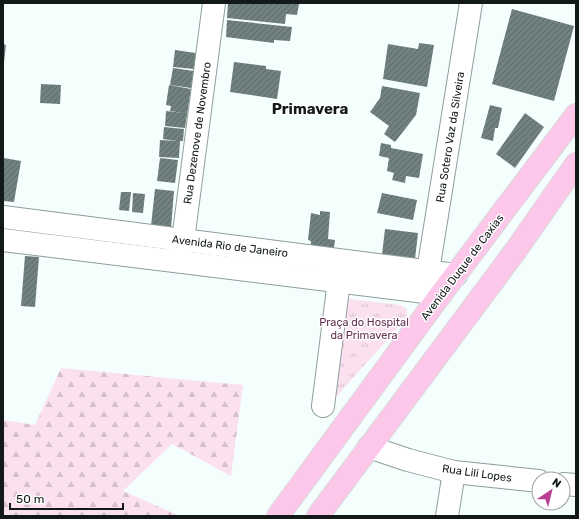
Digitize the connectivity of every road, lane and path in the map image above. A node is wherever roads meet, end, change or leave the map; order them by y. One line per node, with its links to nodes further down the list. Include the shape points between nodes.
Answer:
1 (214, 3): 7 (street, Rua Dezenove de Novembro)
2 (471, 3): 9 (street, Rua Sotero Vaz da Silveira)
3 (576, 115): 10 (main road, Avenida Duque de Caxias)
4 (576, 164): 14 (main road, via 516,250)
5 (3, 217): 7 (street, Avenida Rio de Janeiro)
6 (3, 240): 8 (street, Avenida Rio de Janeiro)
7 (183, 240): 8 (street, Rua Dezenove de Novembro); 9 (street, Avenida Rio de Janeiro)
8 (176, 261): 11 (street, Avenida Rio de Janeiro)
9 (428, 271): 10 (street, Avenida Rio de Janeiro)
10 (456, 275): 12 (main road, Avenida Duque de Caxias)
11 (339, 281): 12 (street, Avenida Rio de Janeiro); 13 (street)
12 (441, 294): 17 (main road, Avenida Duque de Caxias)
13 (323, 406)
14 (369, 447): 15 (street, Rua Lili Lopes); 18 (main road)
15 (454, 472): 16 (street, Rua Lili Lopes); 19 (street)
16 (531, 480)
17 (278, 516)
18 (318, 516)
19 (447, 516)

